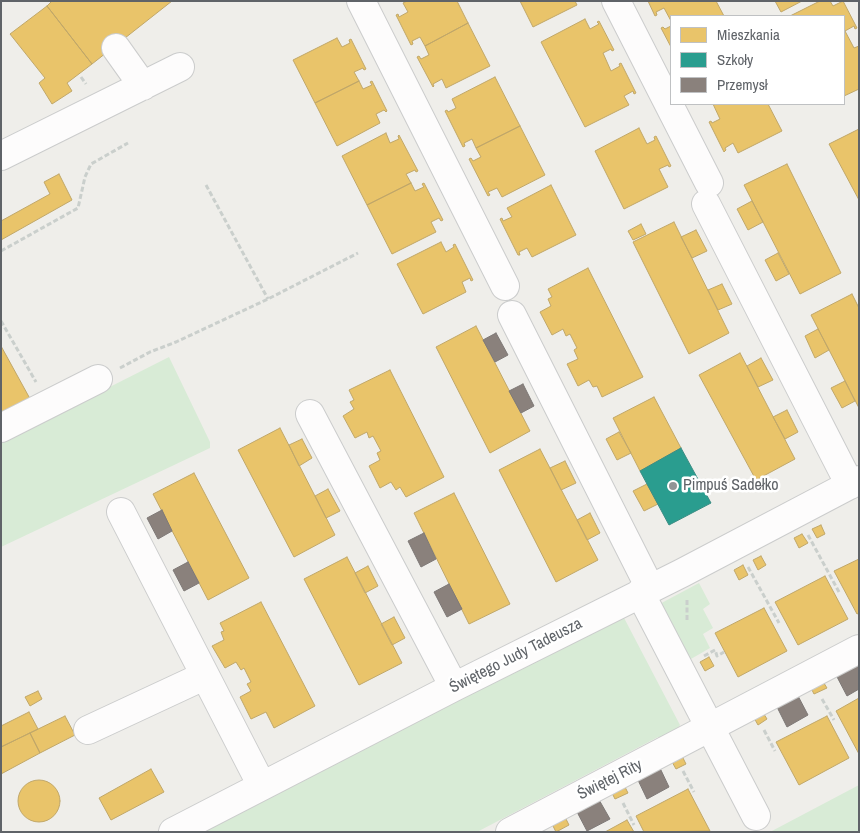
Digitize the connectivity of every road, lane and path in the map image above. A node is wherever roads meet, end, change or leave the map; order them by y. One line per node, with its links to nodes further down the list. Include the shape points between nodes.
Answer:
1 (362, 1): 11 (street)
2 (616, 1): 19 (street, via 708,194)
3 (116, 48): 5 (street)
4 (180, 68): 5 (street)
5 (143, 86): 7 (street)
6 (128, 143): 9 (path, via 91,164 78,208)
7 (1, 156)
8 (206, 185): 12 (path)
9 (1, 251)
10 (358, 253): 12 (path)
11 (505, 286)
12 (268, 299): 15 (path)
13 (512, 315): 24 (street)
14 (1, 322): 16 (path)
15 (98, 379): 16 (street)
16 (48, 404): 18 (street)
17 (310, 414): 30 (street)
18 (1, 428)
19 (854, 483): 21 (street, Świętego Judy Tadeusza)
20 (121, 512): 29 (street)
21 (796, 513): 22 (street, Świętego Judy Tadeusza); 25 (path)
22 (736, 544): 23 (street, Świętego Judy Tadeusza); 26 (path)
23 (682, 573): 24 (street, Świętego Judy Tadeusza); 27 (path, via 687,590)
24 (645, 591): 30 (street, Świętego Judy Tadeusza); 31 (street)
25 (839, 592)
26 (779, 623)
27 (688, 628)
28 (859, 649): 31 (street, Świętej Rity)
29 (204, 676): 32 (street); 33 (street)
30 (454, 686): 33 (street, Świętego Judy Tadeusza)
31 (710, 728): 34 (street); 36 (street, Świętej Rity)
32 (88, 730)
33 (262, 786): 35 (street, Świętego Judy Tadeusza)
34 (756, 816)
35 (173, 832)
36 (510, 832)

